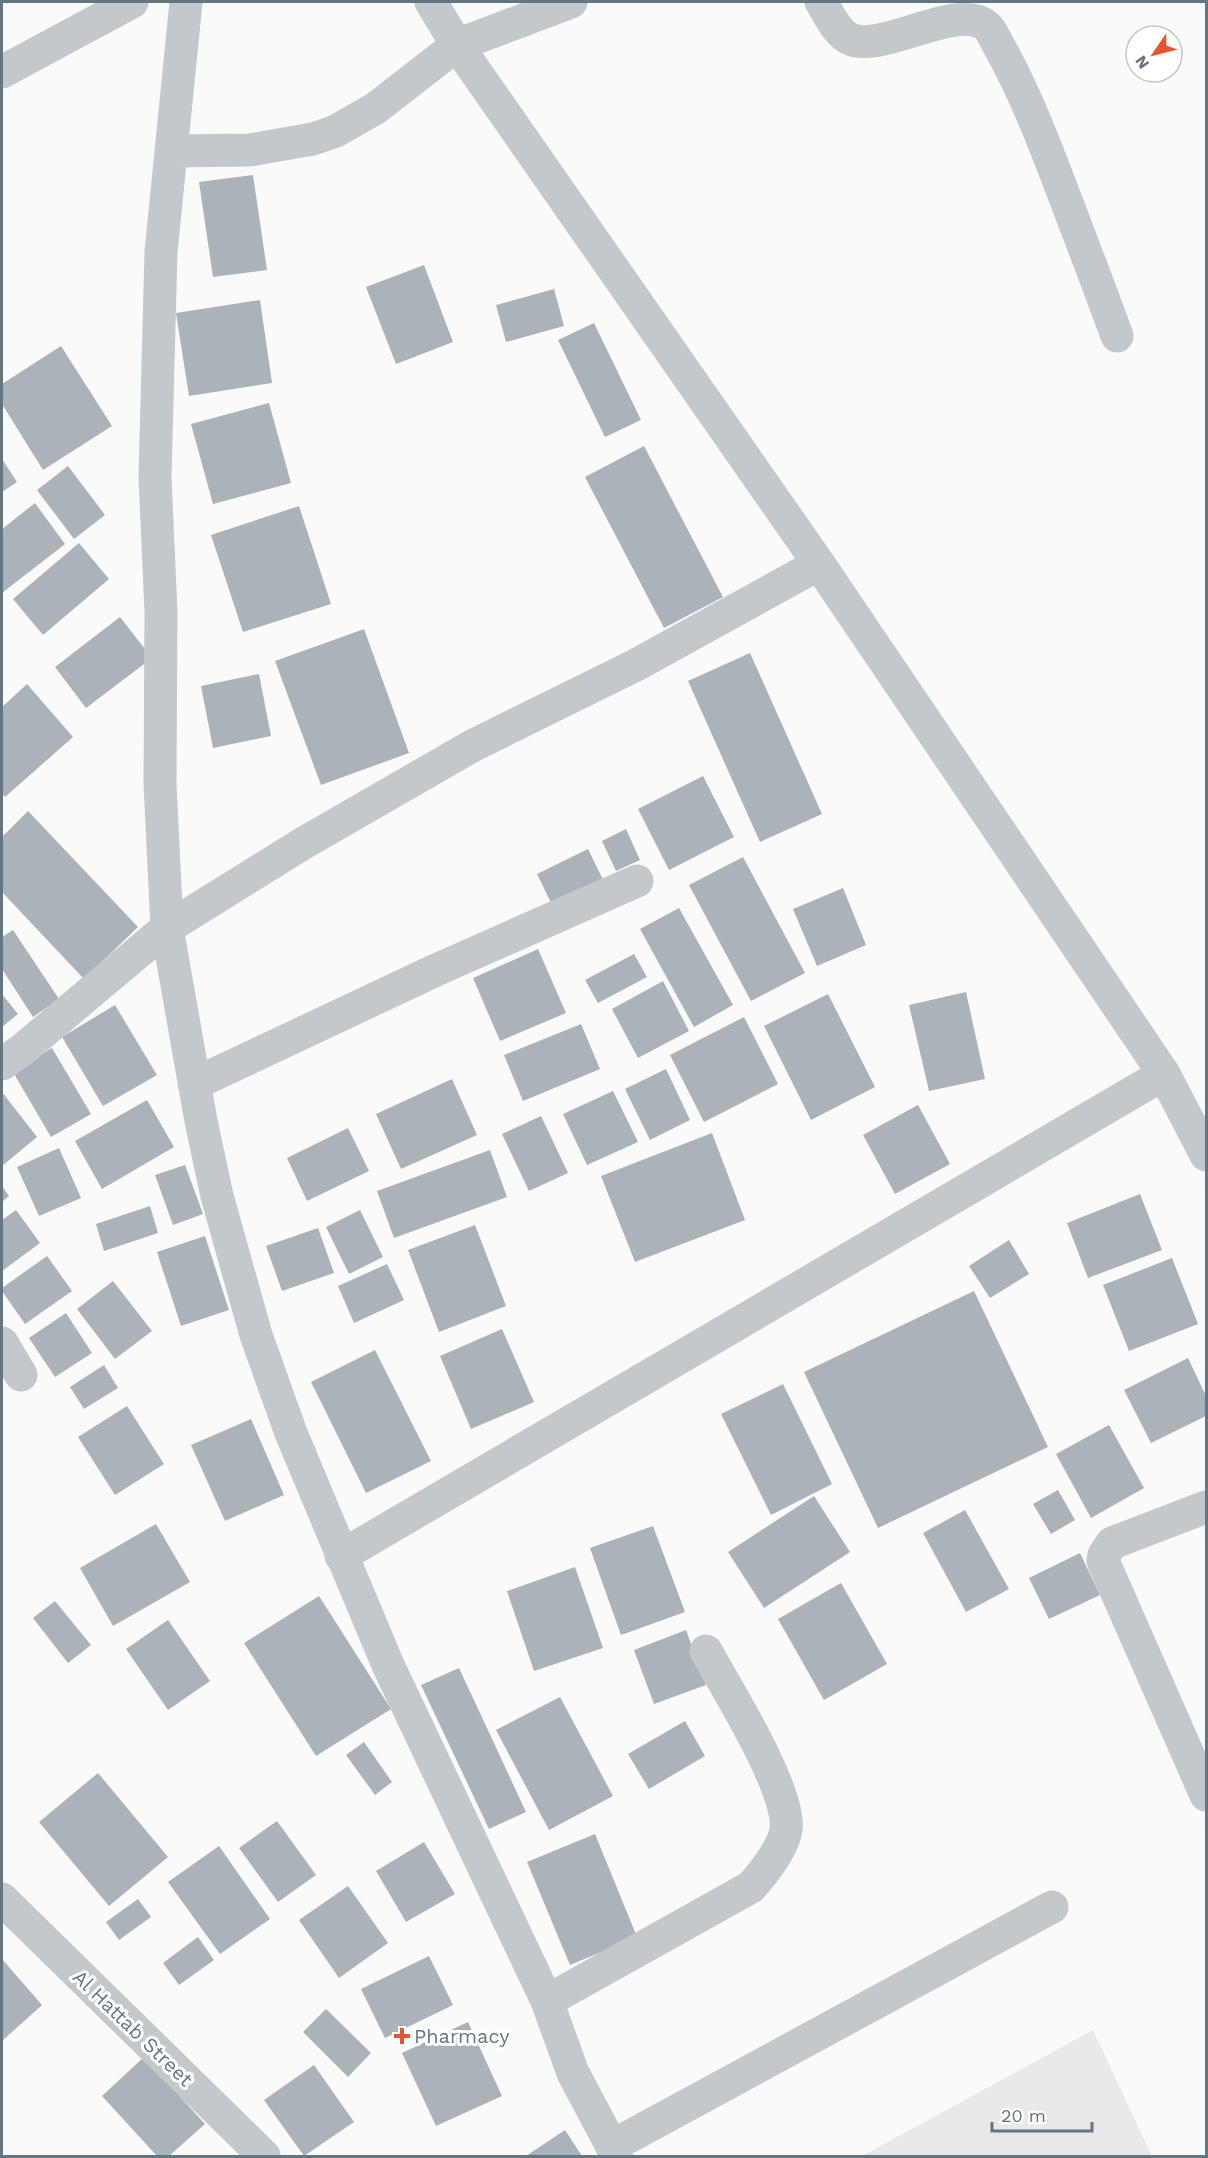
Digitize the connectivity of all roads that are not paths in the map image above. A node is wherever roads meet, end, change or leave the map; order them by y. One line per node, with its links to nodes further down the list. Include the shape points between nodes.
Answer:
1 (132, 2): 7 (street)
2 (186, 2): 8 (street)
3 (431, 2): 6 (street)
4 (571, 2): 6 (street)
5 (821, 2): 9 (street, via 847,38 858,41 958,19 981,22 989,28 1041,133)
6 (457, 45): 8 (street, via 376,108 321,136 250,150); 10 (street)
7 (2, 72)
8 (171, 151): 12 (street, via 161,252 154,477 161,612 160,784)
9 (1117, 336)
10 (819, 564): 12 (street, via 636,665 472,746); 14 (street)
11 (636, 881): 15 (street)
12 (167, 928): 13 (street); 15 (street)
13 (2, 1064)
14 (1164, 1074): 16 (street); 20 (street)
15 (194, 1084): 20 (street, via 217,1196 256,1335)
16 (1206, 1155)
17 (2, 1343): 18 (street)
18 (21, 1375)
19 (1206, 1507): 22 (street, via 1112,1543 1103,1561)
20 (341, 1556): 25 (street, via 388,1665)
21 (706, 1651): 25 (street, via 772,1772 786,1829 776,1854 751,1887)
22 (1206, 1795)
23 (1052, 1907): 26 (street)
24 (5, 1908): 27 (street, Al Hattab Street)
25 (547, 2001): 26 (street, via 573,2073)
26 (615, 2151)
27 (264, 2157)

